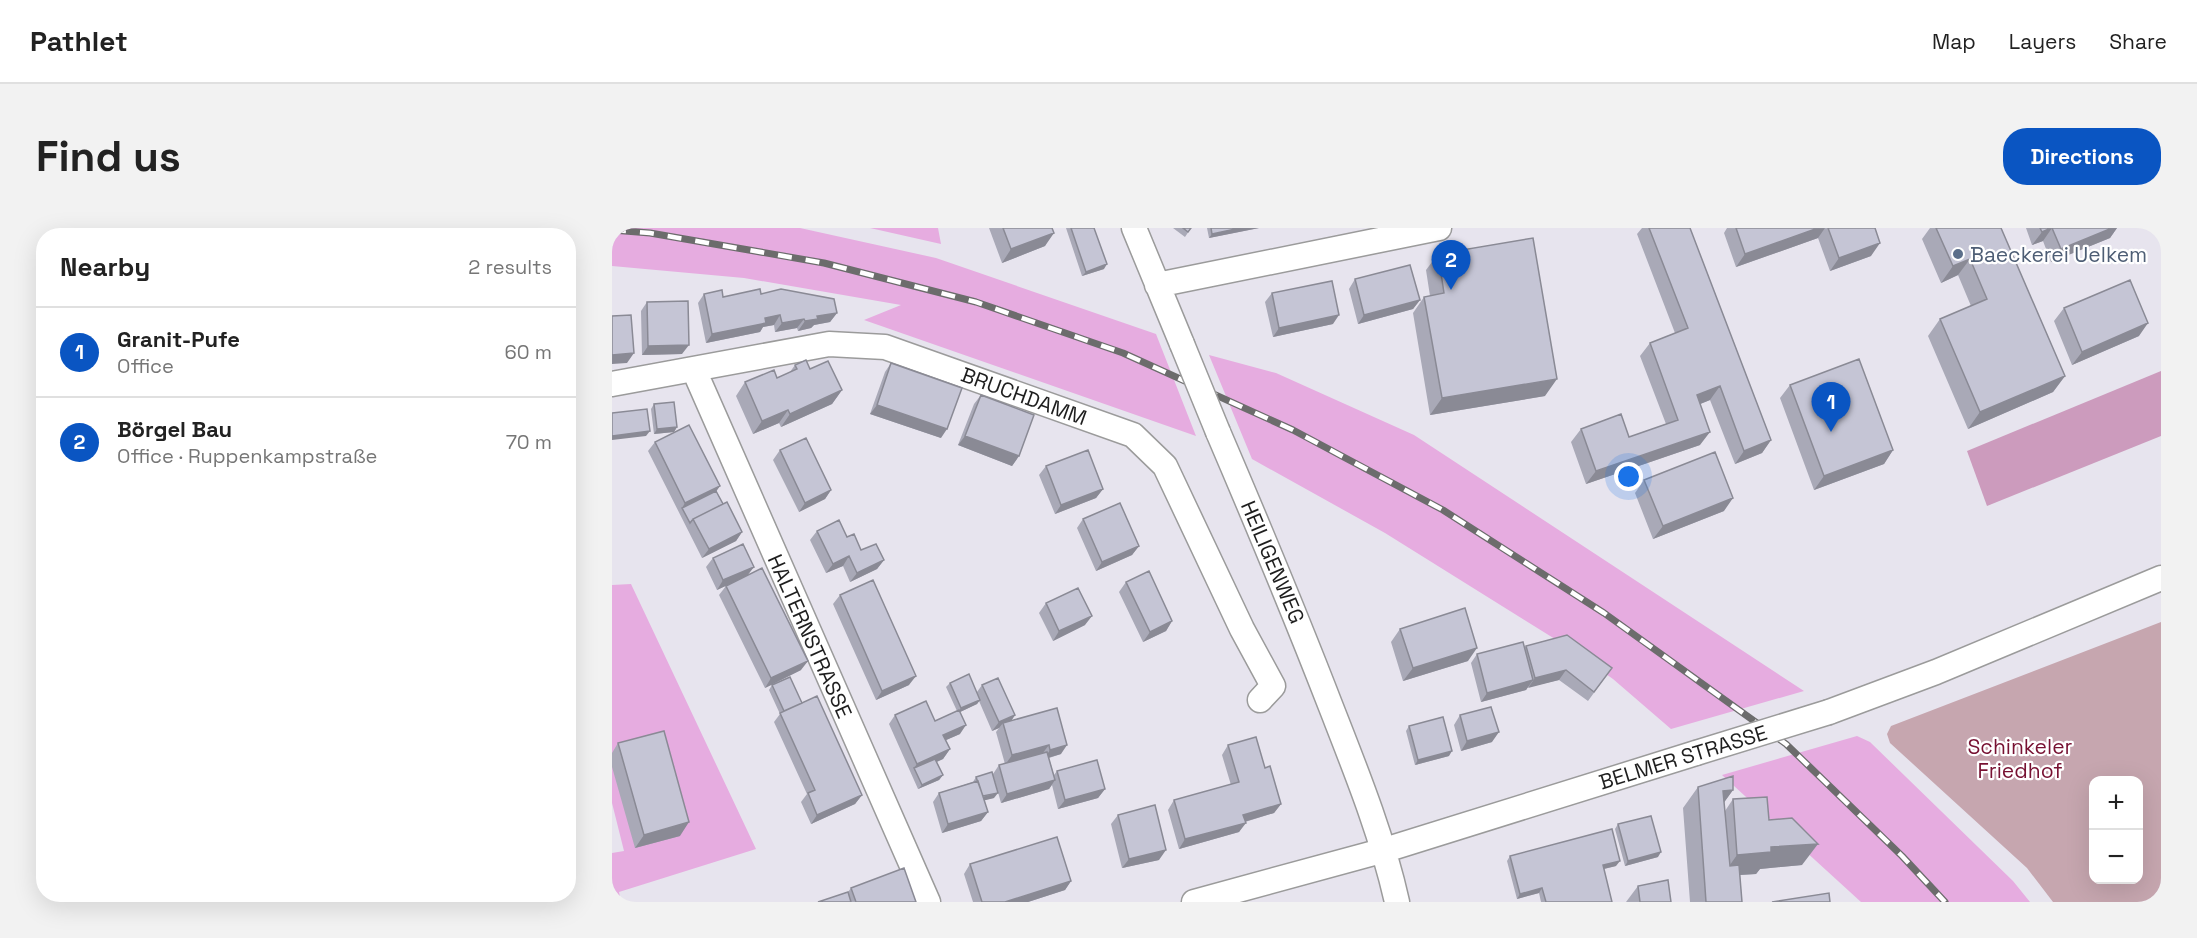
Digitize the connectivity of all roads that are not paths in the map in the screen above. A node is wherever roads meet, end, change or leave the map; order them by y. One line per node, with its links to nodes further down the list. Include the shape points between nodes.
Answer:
1 (1134, 228): 3 (street, HEILIGENWEG)
2 (1438, 228): 3 (street)
3 (1158, 285): 8 (street, HEILIGENWEG, bridge, via 1298,622)
4 (694, 370): 5 (street, BRUCHDAMM); 7 (street, BRUCHDAMM, via 829,344 885,346 1133,435 1165,466 1273,687); 9 (street, HALTERNSTRASSE)
5 (612, 384)
6 (2161, 578): 8 (street, BELMER STRASSE, bridge, via 1829,712)
7 (1260, 700)
8 (1385, 850): 10 (street, BELMER STRASSE); 11 (street, HEILIGENWEG)
9 (928, 902)
10 (1194, 902)
11 (1397, 902)

